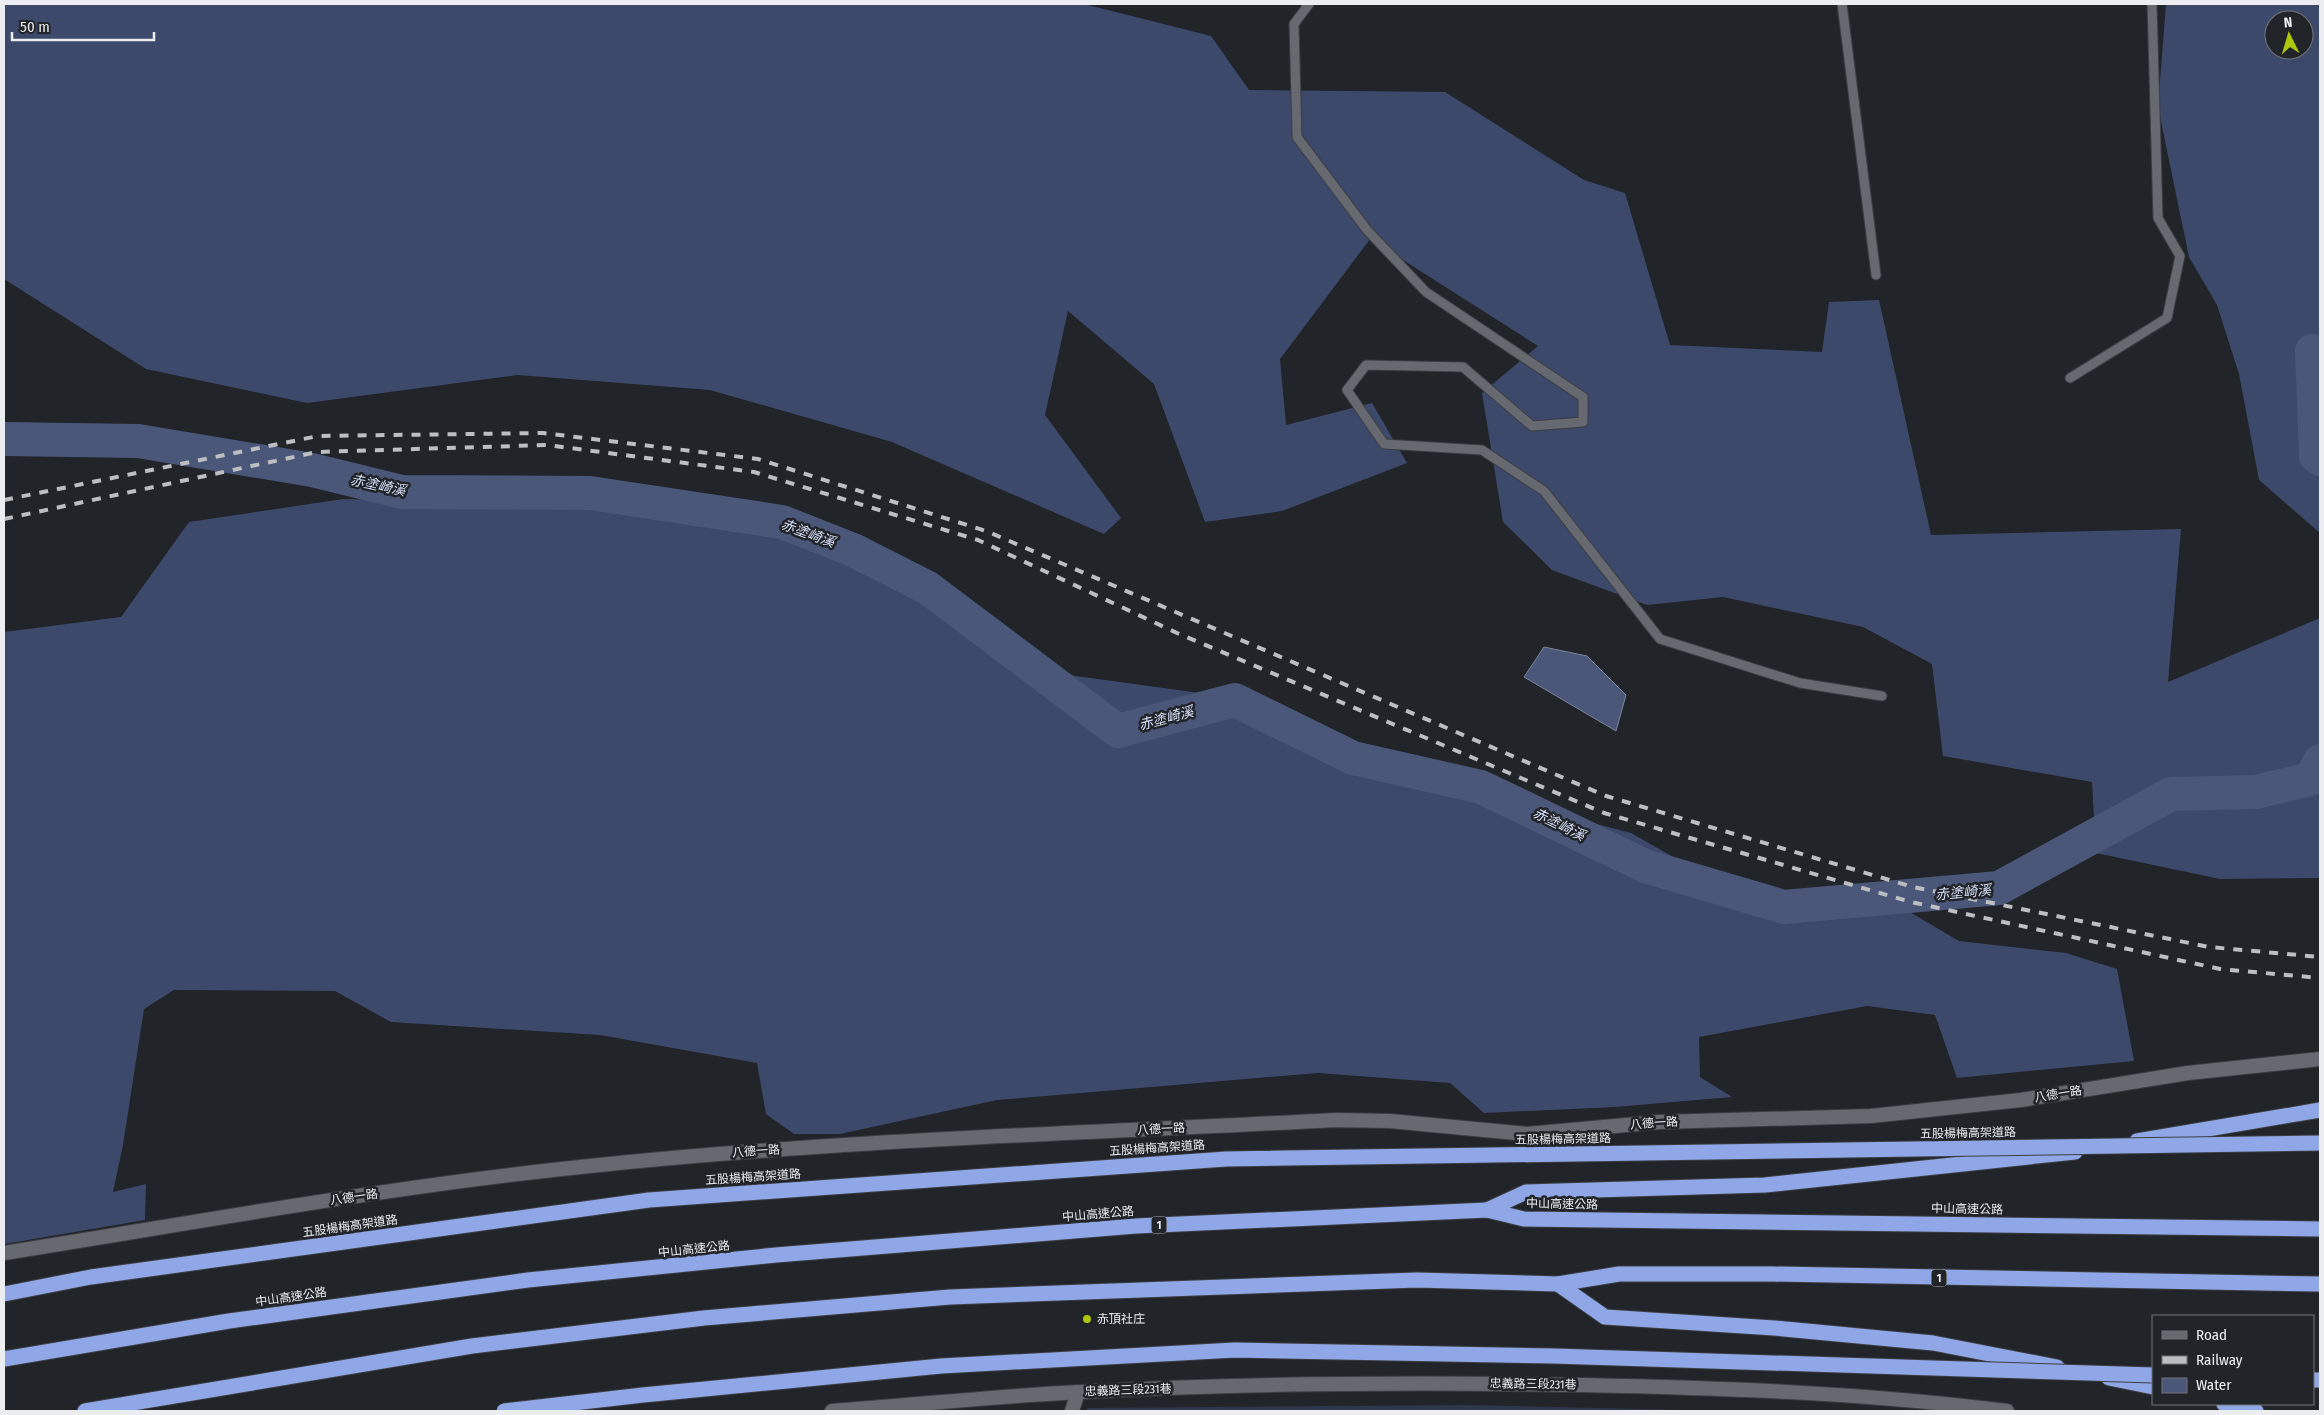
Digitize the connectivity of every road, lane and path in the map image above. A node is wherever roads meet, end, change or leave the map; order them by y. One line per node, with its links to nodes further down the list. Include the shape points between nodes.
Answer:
1 (1309, 4): 6 (lane, via 1294,24 1298,137 1368,230 1426,292 1582,397 1583,422 1532,426 1463,367 1366,365 1348,390 1384,444 1482,450 1544,491 1660,639 1800,683)
2 (1842, 4): 4 (lane)
3 (2152, 4): 5 (lane, via 2158,218 2180,256 2167,318)
4 (1876, 275)
5 (2070, 378)
6 (1882, 696)
7 (2320, 1059): 12 (street, 八德一路, via 2188,1073 2020,1100 1871,1116 1659,1122 1527,1134 1336,1120 744,1151 586,1166 333,1199)
8 (2320, 1110): 10 (highway, via 2069,1153 1875,1175 1756,1186 1526,1192)
9 (2320, 1143): 15 (highway, 五股楊梅高架道路, bridge, via 1216,1159 650,1200 91,1276)
10 (1487, 1210): 11 (highway, 中山高速公路 / 1, via 1524,1219); 16 (highway, 中山高速公路 / 1, via 1136,1226 647,1268 528,1280 230,1321)
11 (2320, 1229)
12 (4, 1253)
13 (1558, 1284): 14 (highway, 1, via 1619,1274); 18 (highway, via 1606,1317 1933,1343); 21 (highway, 1, via 1417,1280 950,1297 723,1316 472,1346)
14 (2320, 1284)
15 (4, 1294)
16 (4, 1359)
17 (2152, 1375): 22 (highway, bridge, via 1564,1356 1235,1350 941,1366)
18 (2152, 1387)
19 (1078, 1392): 23 (street); 24 (street, 忠義路三段231巷); 25 (street, 忠義路三段231巷, via 1300,1384 1658,1386 1844,1394)
20 (2229, 1405): 26 (highway)
21 (85, 1411)
22 (504, 1411)
23 (832, 1411)
24 (1072, 1411)
25 (2007, 1411)
26 (2256, 1411)

